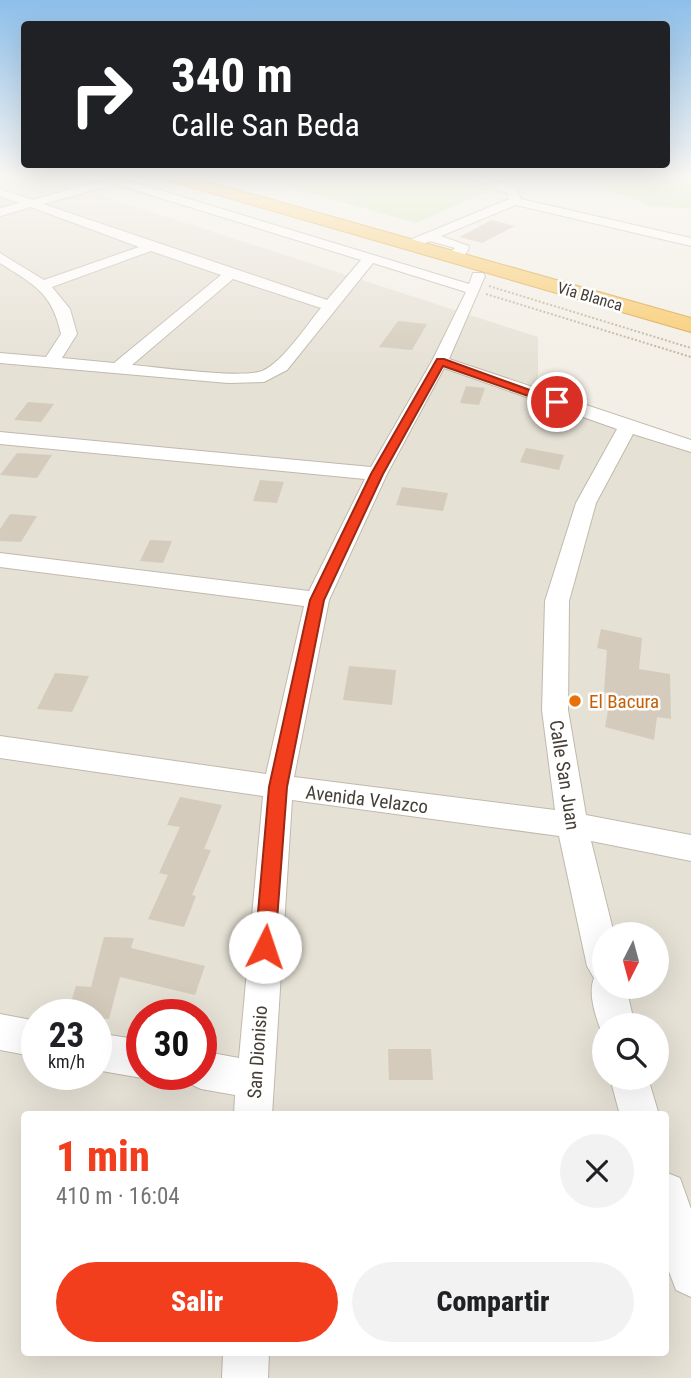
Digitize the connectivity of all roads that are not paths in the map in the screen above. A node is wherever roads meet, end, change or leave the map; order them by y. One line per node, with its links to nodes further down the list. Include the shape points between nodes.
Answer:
1 (130, 239): 8 (street)
2 (306, 239): 11 (street)
3 (368, 239): 13 (highway)
4 (390, 239): 7 (highway, Vía Blanca)
5 (424, 239): 7 (street)
6 (437, 239): 10 (street, via 462,246)
7 (410, 245): 10 (highway, Vía Blanca)
8 (151, 247): 12 (street); 14 (street)
9 (0, 257): 14 (street)
10 (452, 257): 16 (highway, Vía Blanca)
11 (369, 259): 13 (street); 15 (street)
12 (230, 274): 15 (street); 21 (street)
13 (476, 283): 17 (highway); 19 (street, San Dionisio)
14 (43, 285): 20 (street, via 63,309 69,334)
15 (329, 306): 21 (street, via 281,366 264,376 228,378)
16 (691, 325)
17 (691, 337)
18 (0, 358): 20 (street)
19 (440, 361): 22 (street); 25 (street, San Dionisio)
20 (51, 362): 21 (street)
21 (119, 367)
22 (628, 427): 24 (street); 30 (street, Calle San Juan, via 586,503 557,601 555,710)
23 (0, 438): 25 (street)
24 (691, 446)
25 (377, 474): 27 (street, San Dionisio)
26 (0, 560): 27 (street)
27 (317, 600): 29 (street, San Dionisio)
28 (0, 747): 29 (street, Avenida Velazco)
29 (278, 787): 30 (street, Avenida Velazco); 37 (street, San Dionisio)
30 (572, 825): 31 (street, Avenida Velazco); 32 (street, Calle San Juan)
31 (691, 848)
32 (594, 922)
33 (0, 1032): 34 (street)
34 (21, 1036)
35 (217, 1078): 37 (street)
36 (633, 1090): 38 (street)
37 (254, 1098)
38 (639, 1111)
39 (669, 1206): 40 (street)
40 (691, 1275)
41 (246, 1356): 42 (street)
42 (245, 1378)

